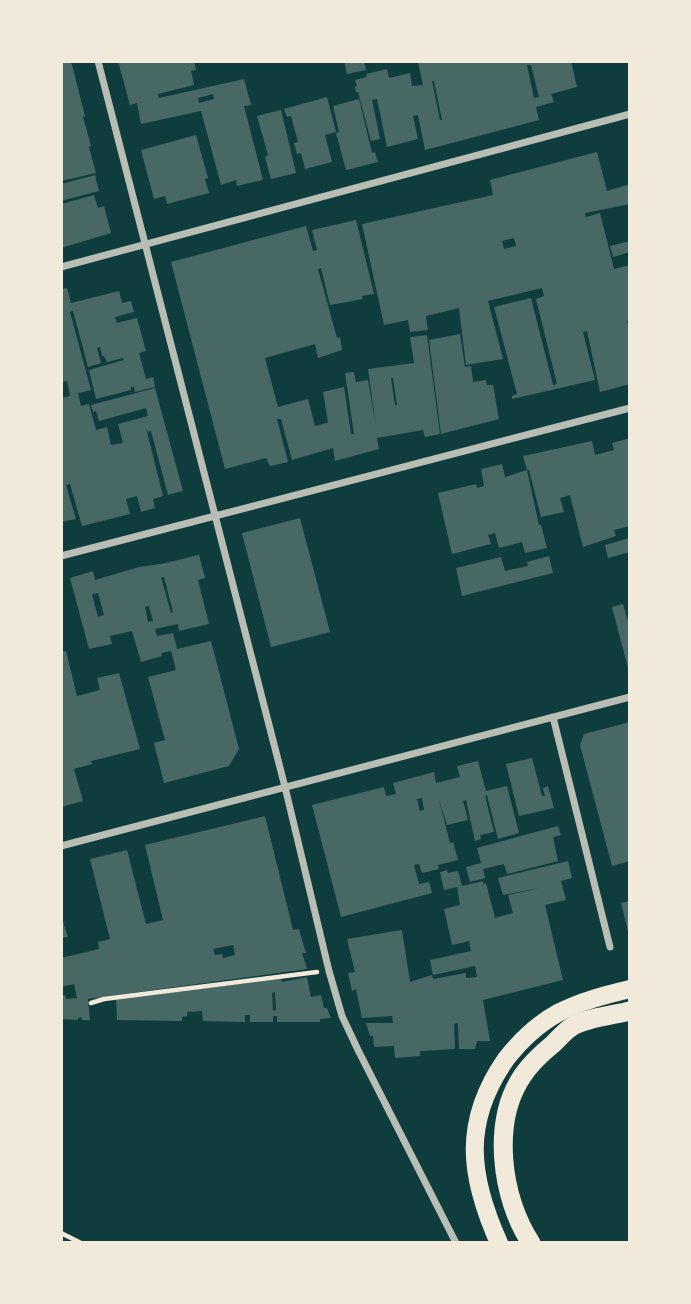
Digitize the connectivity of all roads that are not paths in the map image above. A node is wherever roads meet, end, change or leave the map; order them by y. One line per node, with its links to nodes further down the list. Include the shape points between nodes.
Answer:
1 (97, 61): 3 (street)
2 (630, 114): 3 (street)
3 (145, 246): 4 (street); 6 (street)
4 (61, 267)
5 (630, 408): 6 (street)
6 (216, 518): 7 (street); 10 (street)
7 (61, 556)
8 (630, 696): 9 (street)
9 (553, 717): 10 (street); 12 (street)
10 (285, 787): 11 (street); 15 (street, via 342,1016)
11 (61, 846)
12 (610, 947)
13 (630, 989): 16 (main road, via 590,999 537,1027 516,1046 488,1089 479,1113 475,1154 484,1209)
14 (630, 1011): 17 (highway, via 574,1025 522,1076 510,1104 503,1157 513,1207)
15 (456, 1243)
16 (499, 1243)
17 (531, 1243)

